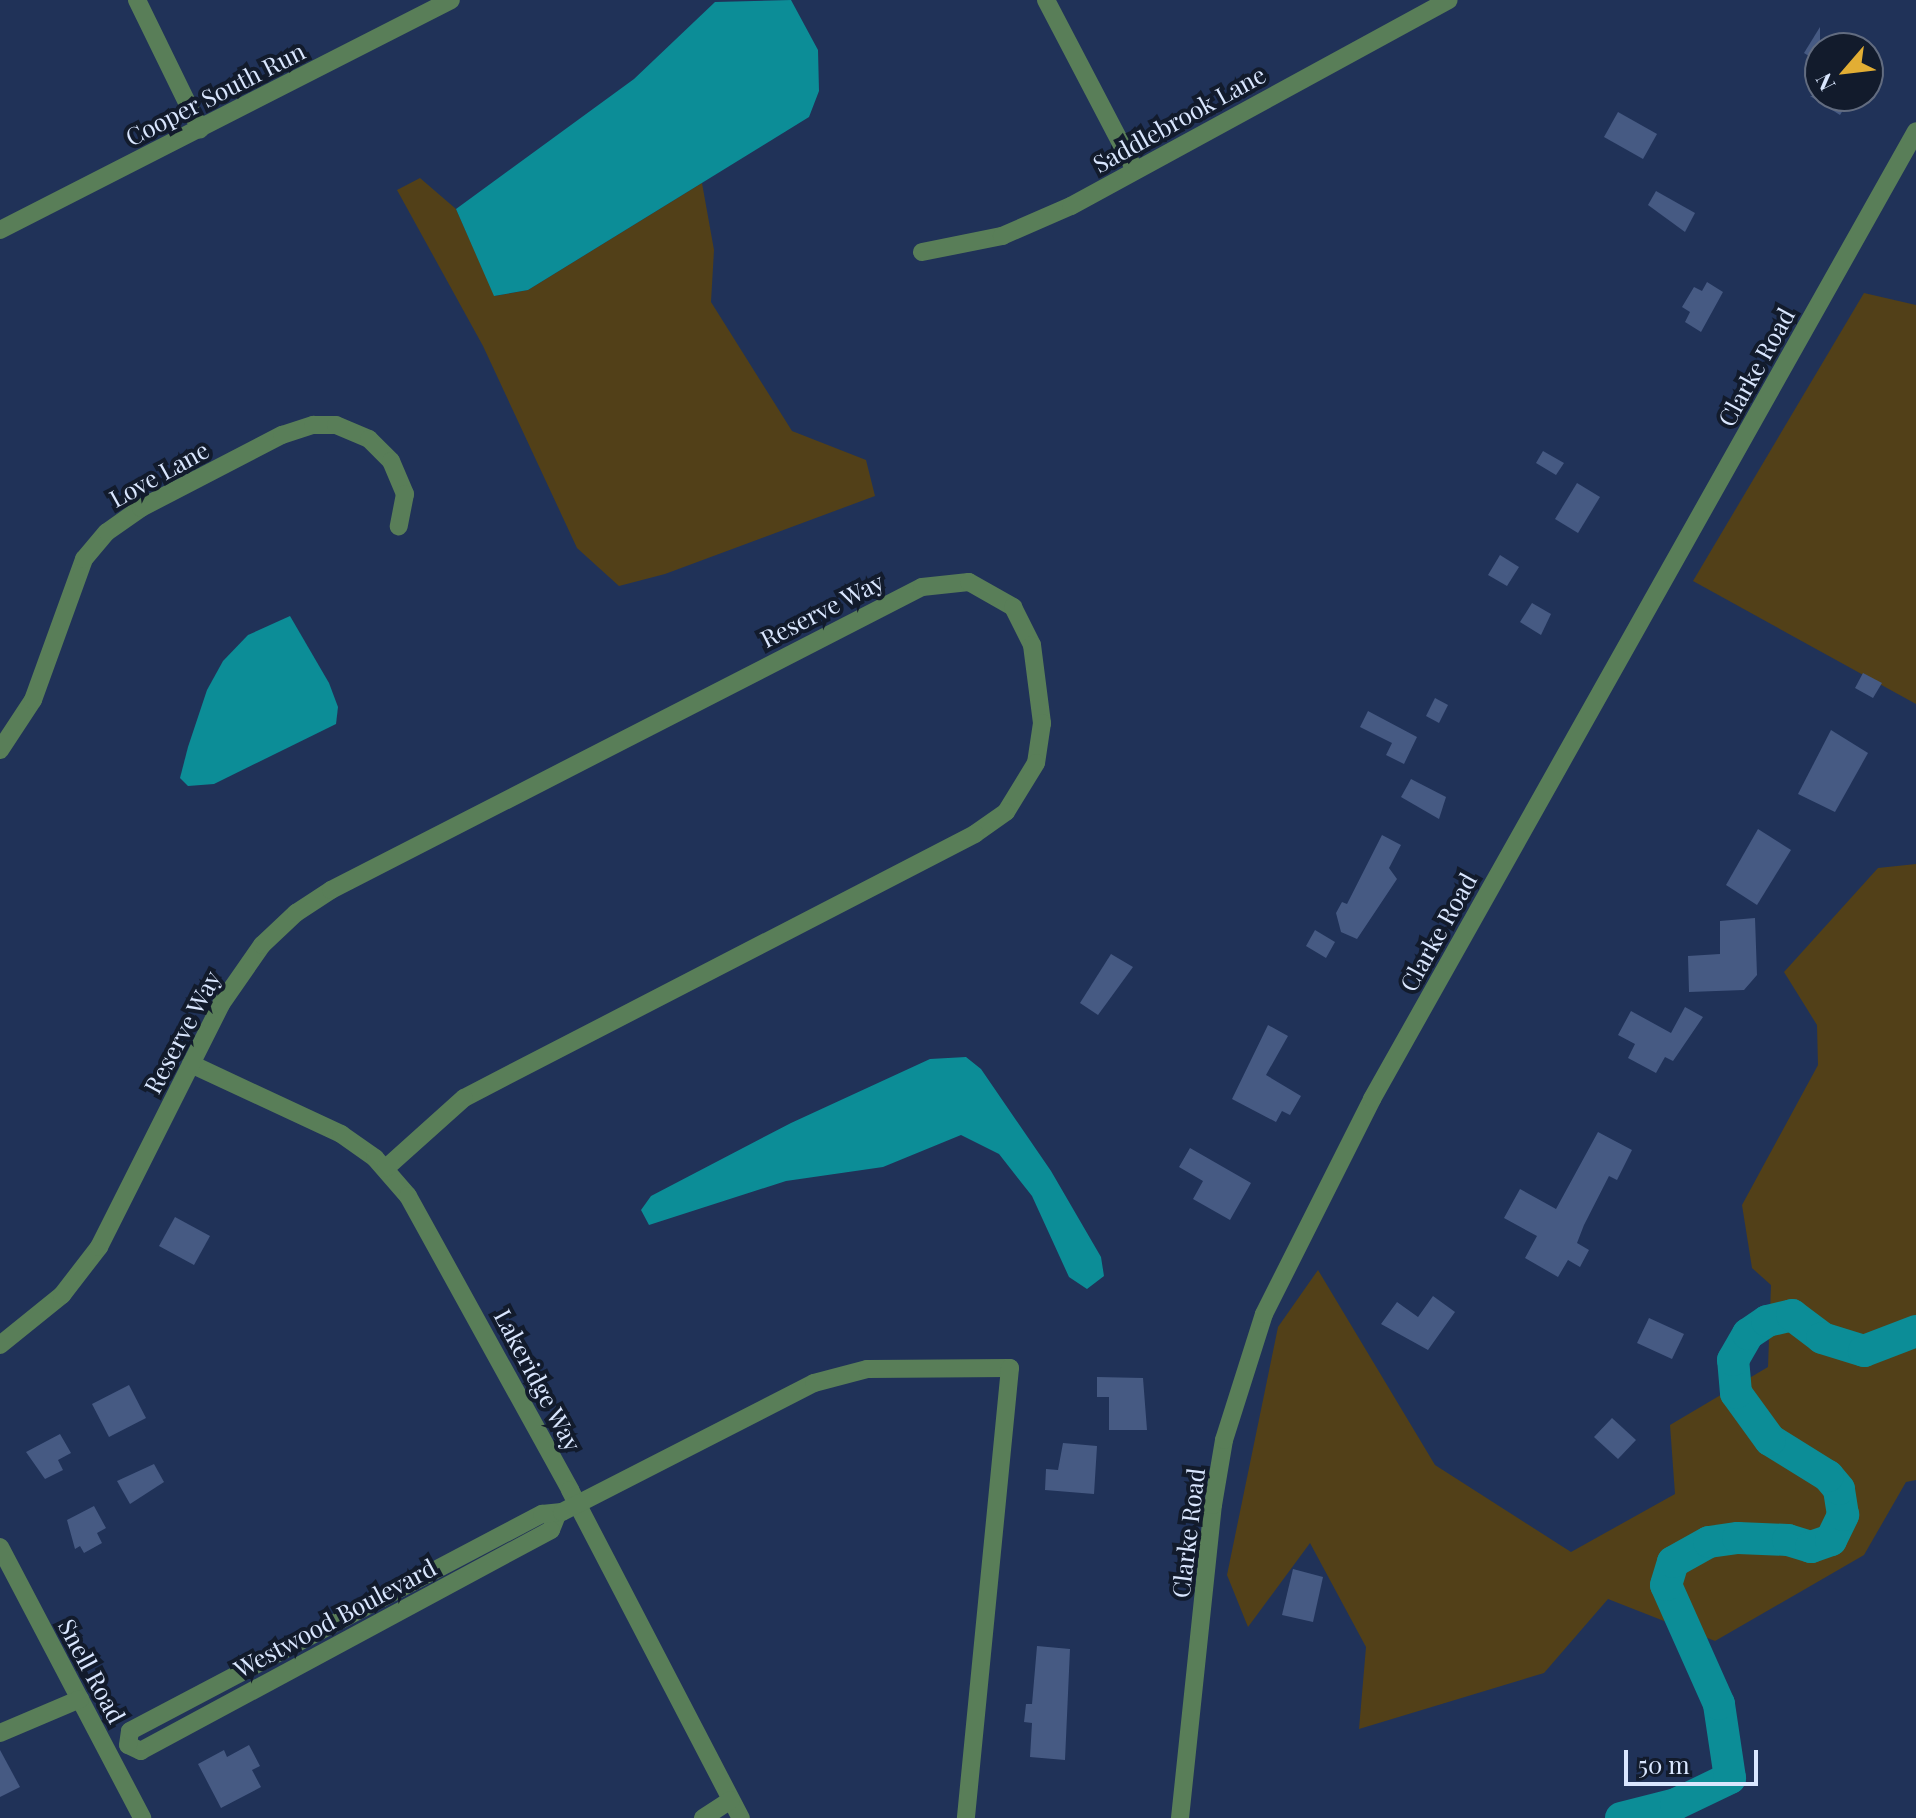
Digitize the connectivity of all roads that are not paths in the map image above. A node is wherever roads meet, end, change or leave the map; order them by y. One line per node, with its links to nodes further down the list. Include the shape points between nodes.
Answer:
1 (137, 0): 5 (street)
2 (451, 0): 5 (street, Cooper South Run)
3 (1046, 0): 7 (street)
4 (1449, 0): 7 (street, Saddlebrook Lane)
5 (200, 129): 8 (street, Cooper South Run)
6 (1916, 131): 25 (street, Clarke Road, via 1372,1099 1264,1314 1228,1427 1213,1505)
7 (1135, 170): 9 (street, Saddlebrook Lane, via 1002,236)
8 (0, 230)
9 (922, 252)
10 (399, 526): 11 (street, Love Lane, via 405,494 391,461 369,439 336,425 313,425 282,435 141,508 107,532 84,559 33,700)
11 (0, 750)
12 (191, 1064): 13 (street, Lakeridge Way, via 320,1122); 13 (street, Reserve Way, via 232,984 262,945 331,890 922,587 969,582 1013,607 1032,645 1042,723 1036,763 1006,812 975,834 477,1090 451,1106); 14 (street, Reserve Way, via 99,1247 62,1295)
13 (386, 1168): 15 (street, Lakeridge Way, via 432,1235)
14 (0, 1345)
15 (578, 1505): 19 (street, Westwood Boulevard, via 557,1515 542,1514 130,1731 128,1745); 20 (street, Lakeridge Way); 24 (street, Westwood Boulevard, via 830,1377 890,1367 1010,1368)
16 (0, 1547): 17 (street, Snell Road)
17 (80, 1699): 18 (street); 19 (street, Snell Road)
18 (0, 1733)
19 (109, 1755): 21 (street, Snell Road)
20 (731, 1800): 22 (street); 23 (street, Lakeridge Way)
21 (142, 1818)
22 (703, 1818)
23 (741, 1818)
24 (966, 1818)
25 (1180, 1818)

